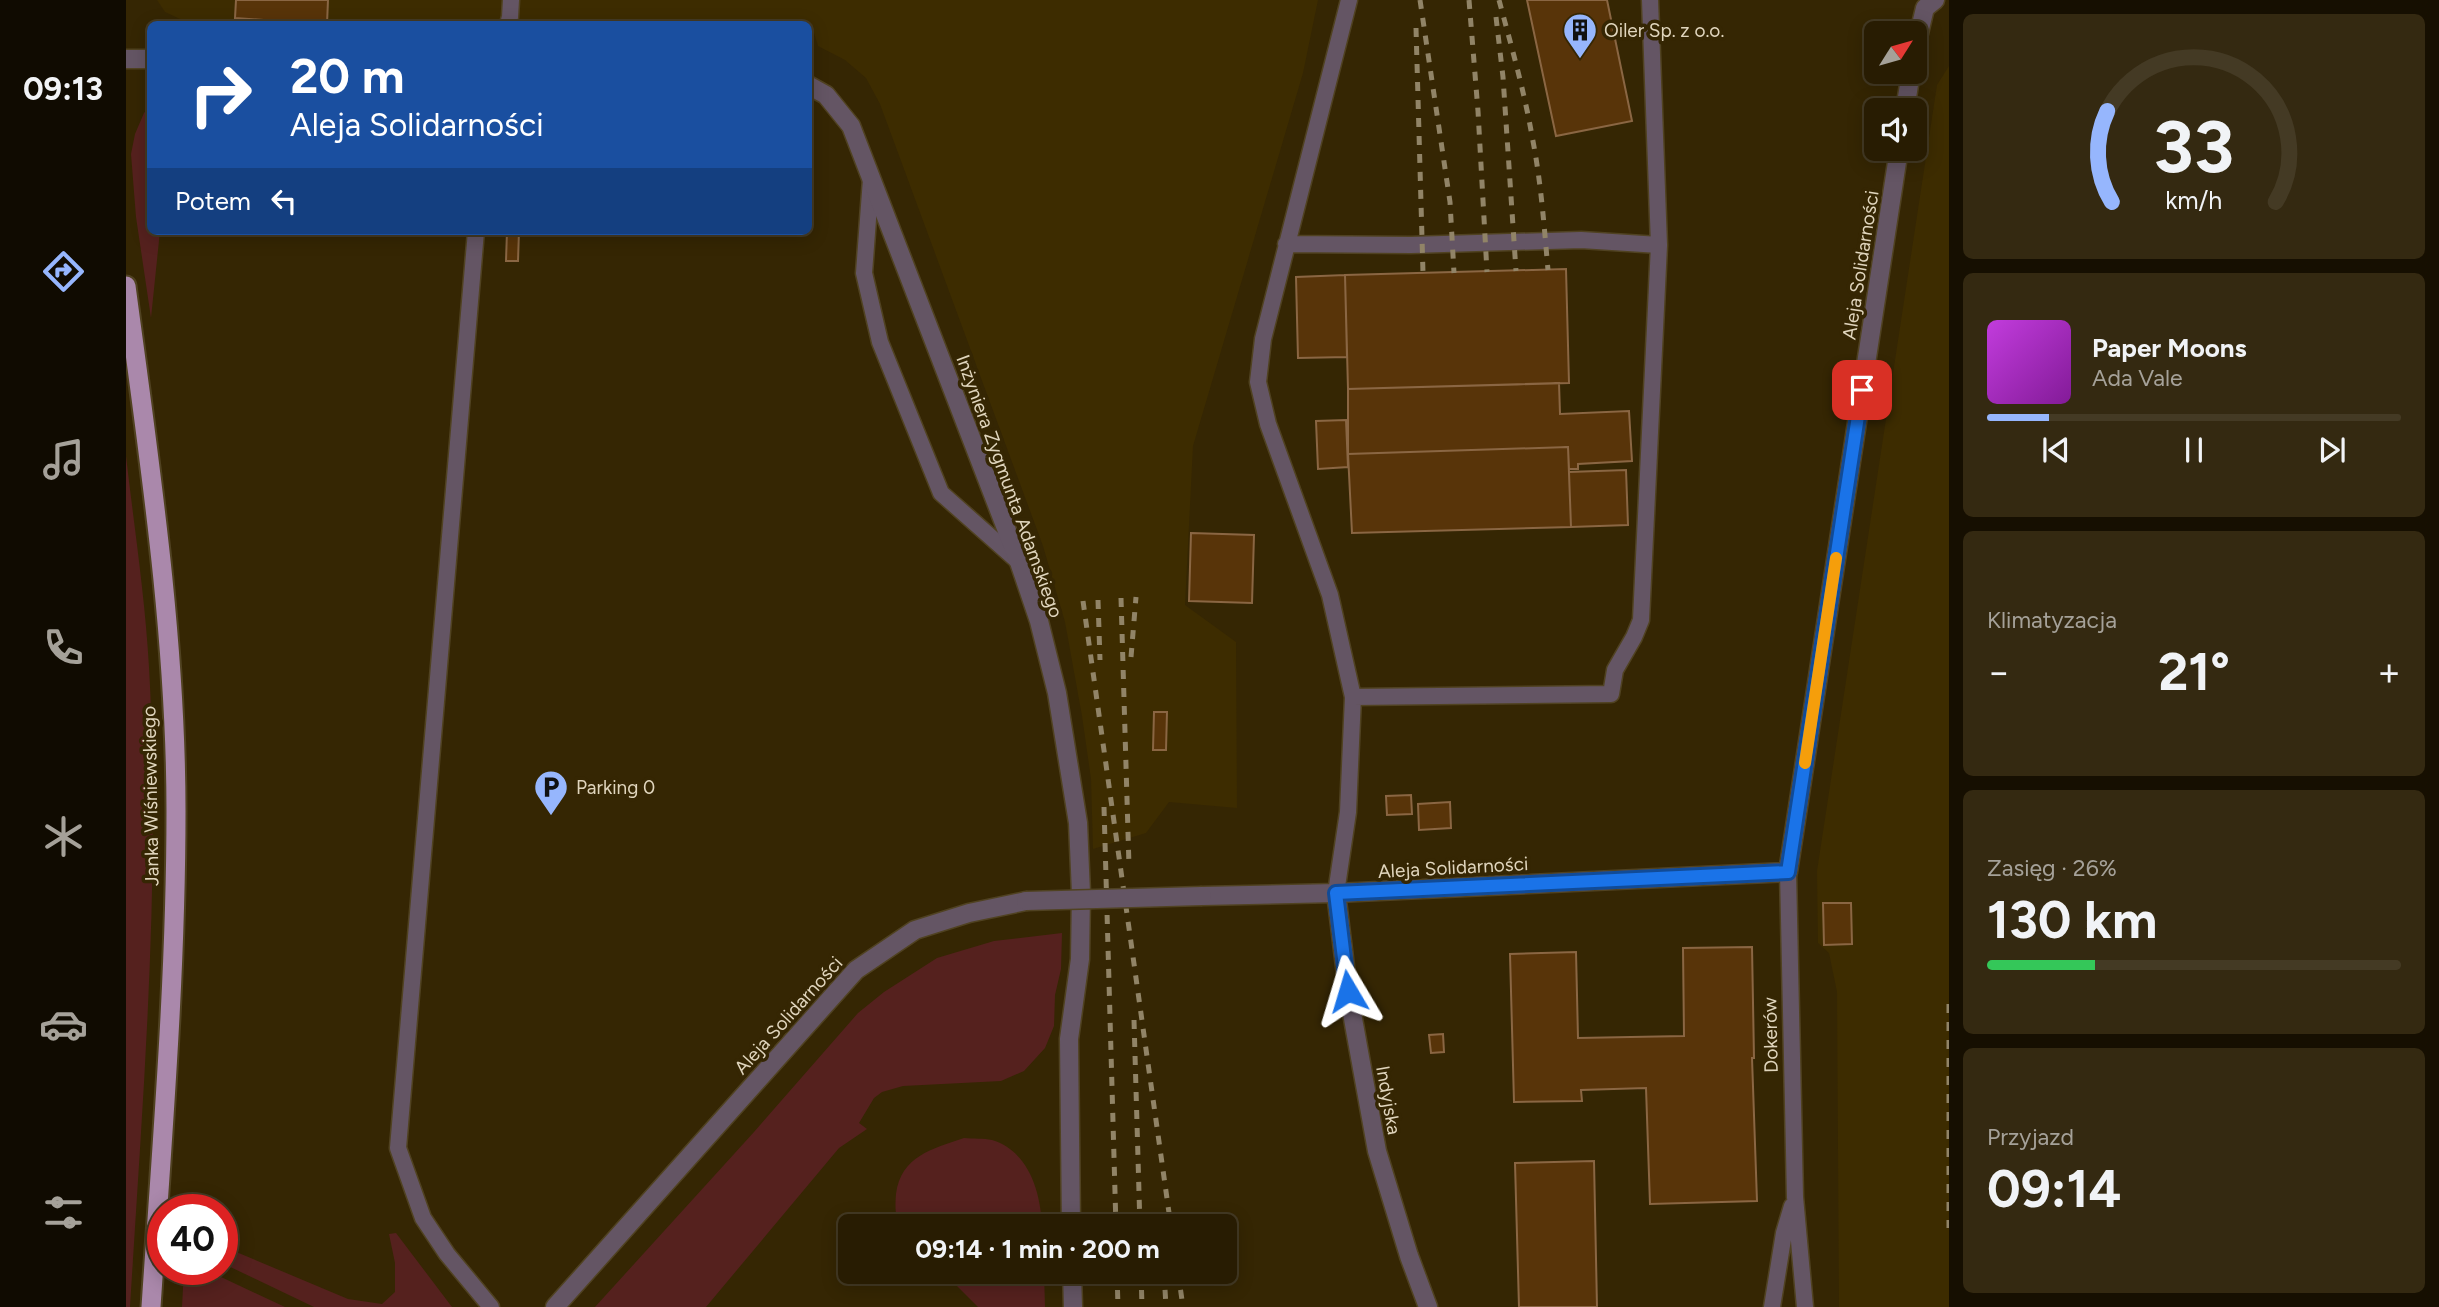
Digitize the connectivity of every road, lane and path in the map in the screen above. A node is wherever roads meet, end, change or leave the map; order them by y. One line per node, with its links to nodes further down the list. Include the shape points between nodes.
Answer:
1 (511, 0): 5 (lane)
2 (1349, 0): 13 (lane)
3 (1650, 0): 14 (lane)
4 (1928, 3): 6 (street)
5 (509, 21)
6 (1923, 21)
7 (126, 59): 8 (street)
8 (147, 60)
9 (812, 87): 11 (street, Inżyniera Zygmunta Adamskiego, via 841,110)
10 (1897, 161): 18 (street, Aleja Solidarności)
11 (871, 177): 16 (street, Inżyniera Zygmunta Adamskiego); 16 (lane, via 864,273 880,342 940,493)
12 (476, 235): 24 (lane, via 398,1148 423,1218)
13 (1286, 244): 14 (lane, via 1581,240); 17 (lane, via 1262,339 1258,382 1268,424 1330,595)
14 (1659, 246): 17 (lane, via 1641,620 1615,670 1611,694)
15 (126, 286): 23 (highway, Janka Wiśniewskiego, via 166,615 176,810 174,951)
16 (1019, 562): 21 (street, Inżyniera Zygmunta Adamskiego, via 1057,693 1078,822 1080,959 1069,1039)
17 (1353, 697): 19 (lane, via 1348,812)
18 (1788, 872): 19 (street, Aleja Solidarności); 20 (lane, Dokerów)
19 (1336, 893): 25 (street, Aleja Solidarności, bridge, via 1026,901 915,930 856,970); 27 (street, Indyjska, via 1348,991 1377,1151)
20 (1795, 1197): 28 (lane, Dokerów); 29 (lane, Dokerów)
21 (1071, 1214)
22 (1072, 1284): 26 (street)
23 (151, 1307)
24 (491, 1307)
25 (555, 1307)
26 (1073, 1307)
27 (1428, 1307)
28 (1772, 1307)
29 (1805, 1307)

